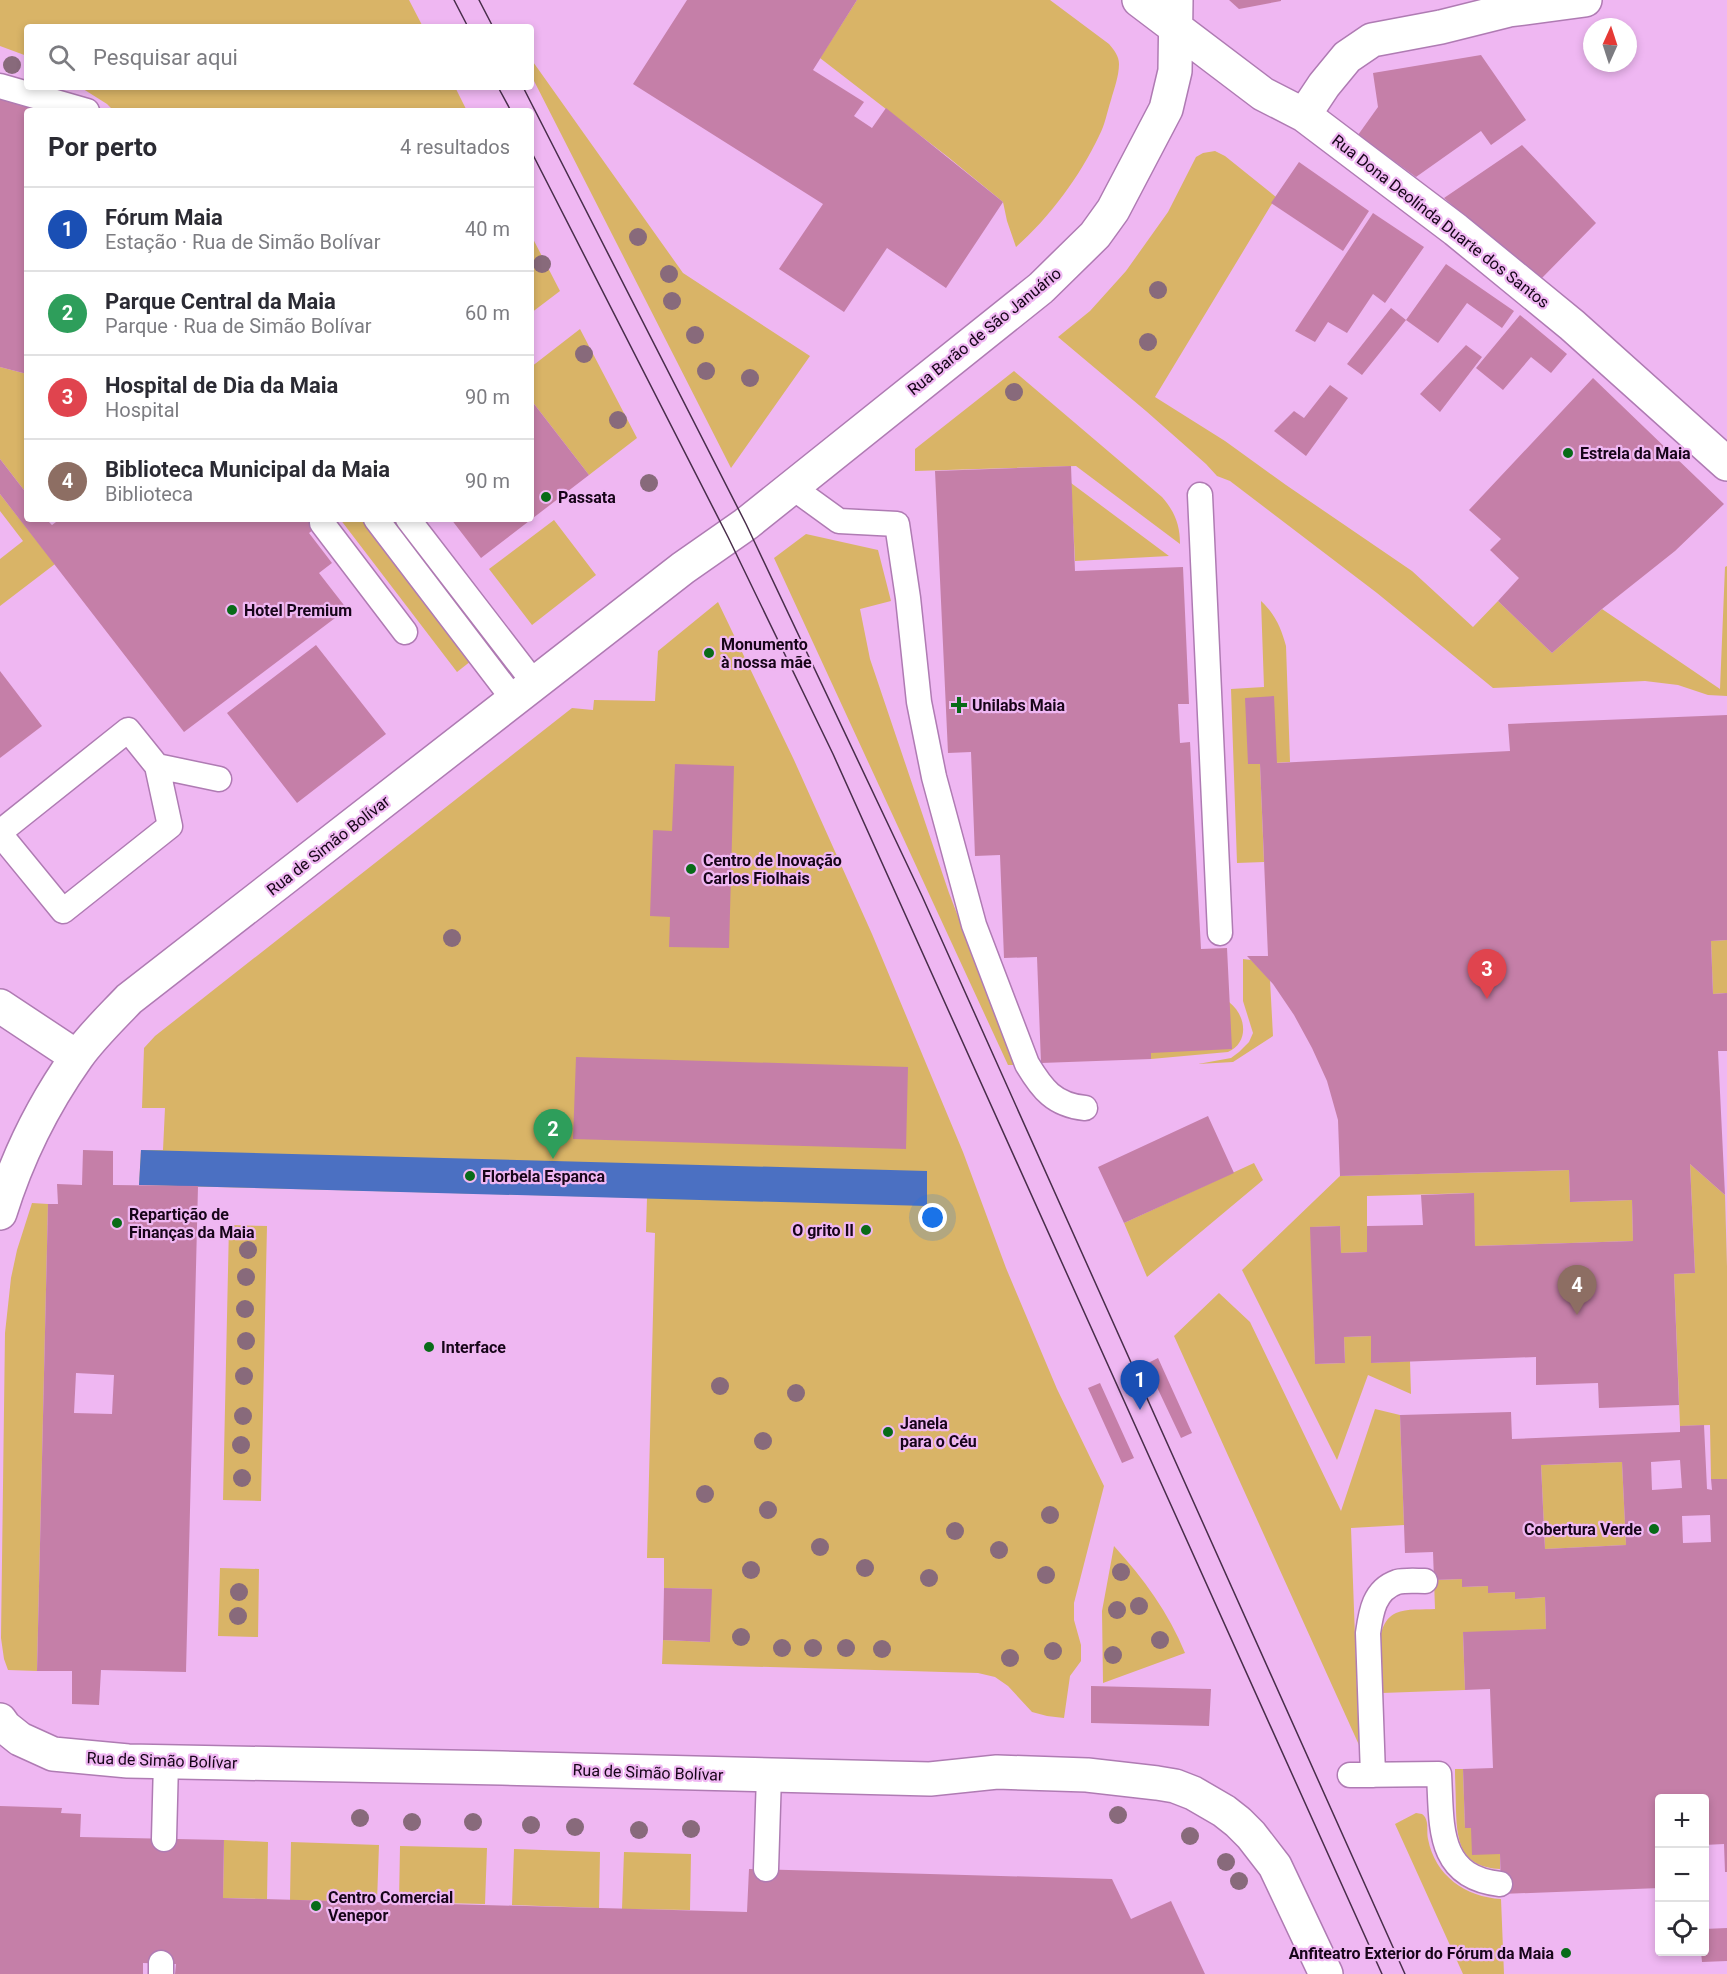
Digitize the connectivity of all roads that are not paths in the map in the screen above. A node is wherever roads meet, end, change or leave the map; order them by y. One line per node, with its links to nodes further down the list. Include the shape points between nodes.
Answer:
1 (1139, 0): 3 (street, Rua Dona Deolínda Duarte dos Santos)
2 (1585, 0): 6 (street, via 1509,10 1372,40 1347,57)
3 (1177, 15): 6 (street, Rua Dona Deolínda Duarte dos Santos, via 1263,94); 8 (street, Rua Barão de São Januário, via 1175,71 1166,109 1113,210 1095,235 1041,288)
4 (0, 86): 5 (lane)
5 (77, 108)
6 (1304, 115): 7 (street, Rua Dona Deolínda Duarte dos Santos, via 1563,318)
7 (1727, 464)
8 (792, 487): 13 (street, Rua Barão de São Januário); 22 (lane, via 839,521 897,524 919,702 934,777 974,925 1027,1064 1038,1083 1052,1097 1071,1107)
9 (1200, 495): 19 (lane)
10 (379, 522): 15 (lane)
11 (410, 522): 15 (lane)
12 (322, 523): 14 (lane)
13 (728, 537): 15 (street, Rua de Simão Bolívar)
14 (405, 632)
15 (525, 692): 21 (street, Rua de Simão Bolívar, via 129,999)
16 (157, 766): 17 (lane); 18 (lane, via 128,729); 18 (lane, via 170,826 63,911)
17 (219, 779)
18 (0, 833)
19 (1220, 933)
20 (0, 1006): 21 (street)
21 (77, 1057): 23 (street, Rua de Simão Bolívar, via 27,1142)
22 (1085, 1108)
23 (0, 1214)
24 (1425, 1581): 30 (lane, via 1398,1582 1386,1588 1376,1598 1371,1612 1362,1775 1439,1774 1442,1830 1449,1854 1476,1879)
25 (0, 1720): 26 (street, Rua de Simão Bolívar, via 20,1740 53,1754)
26 (166, 1762): 27 (street, Rua de Simão Bolívar); 28 (lane)
27 (769, 1775): 29 (lane); 31 (street, Rua de Simão Bolívar, via 930,1779 998,1772 1087,1775 1175,1786 1200,1797 1251,1835 1275,1866)
28 (164, 1839)
29 (766, 1869)
30 (1500, 1884)
31 (1326, 1974)

